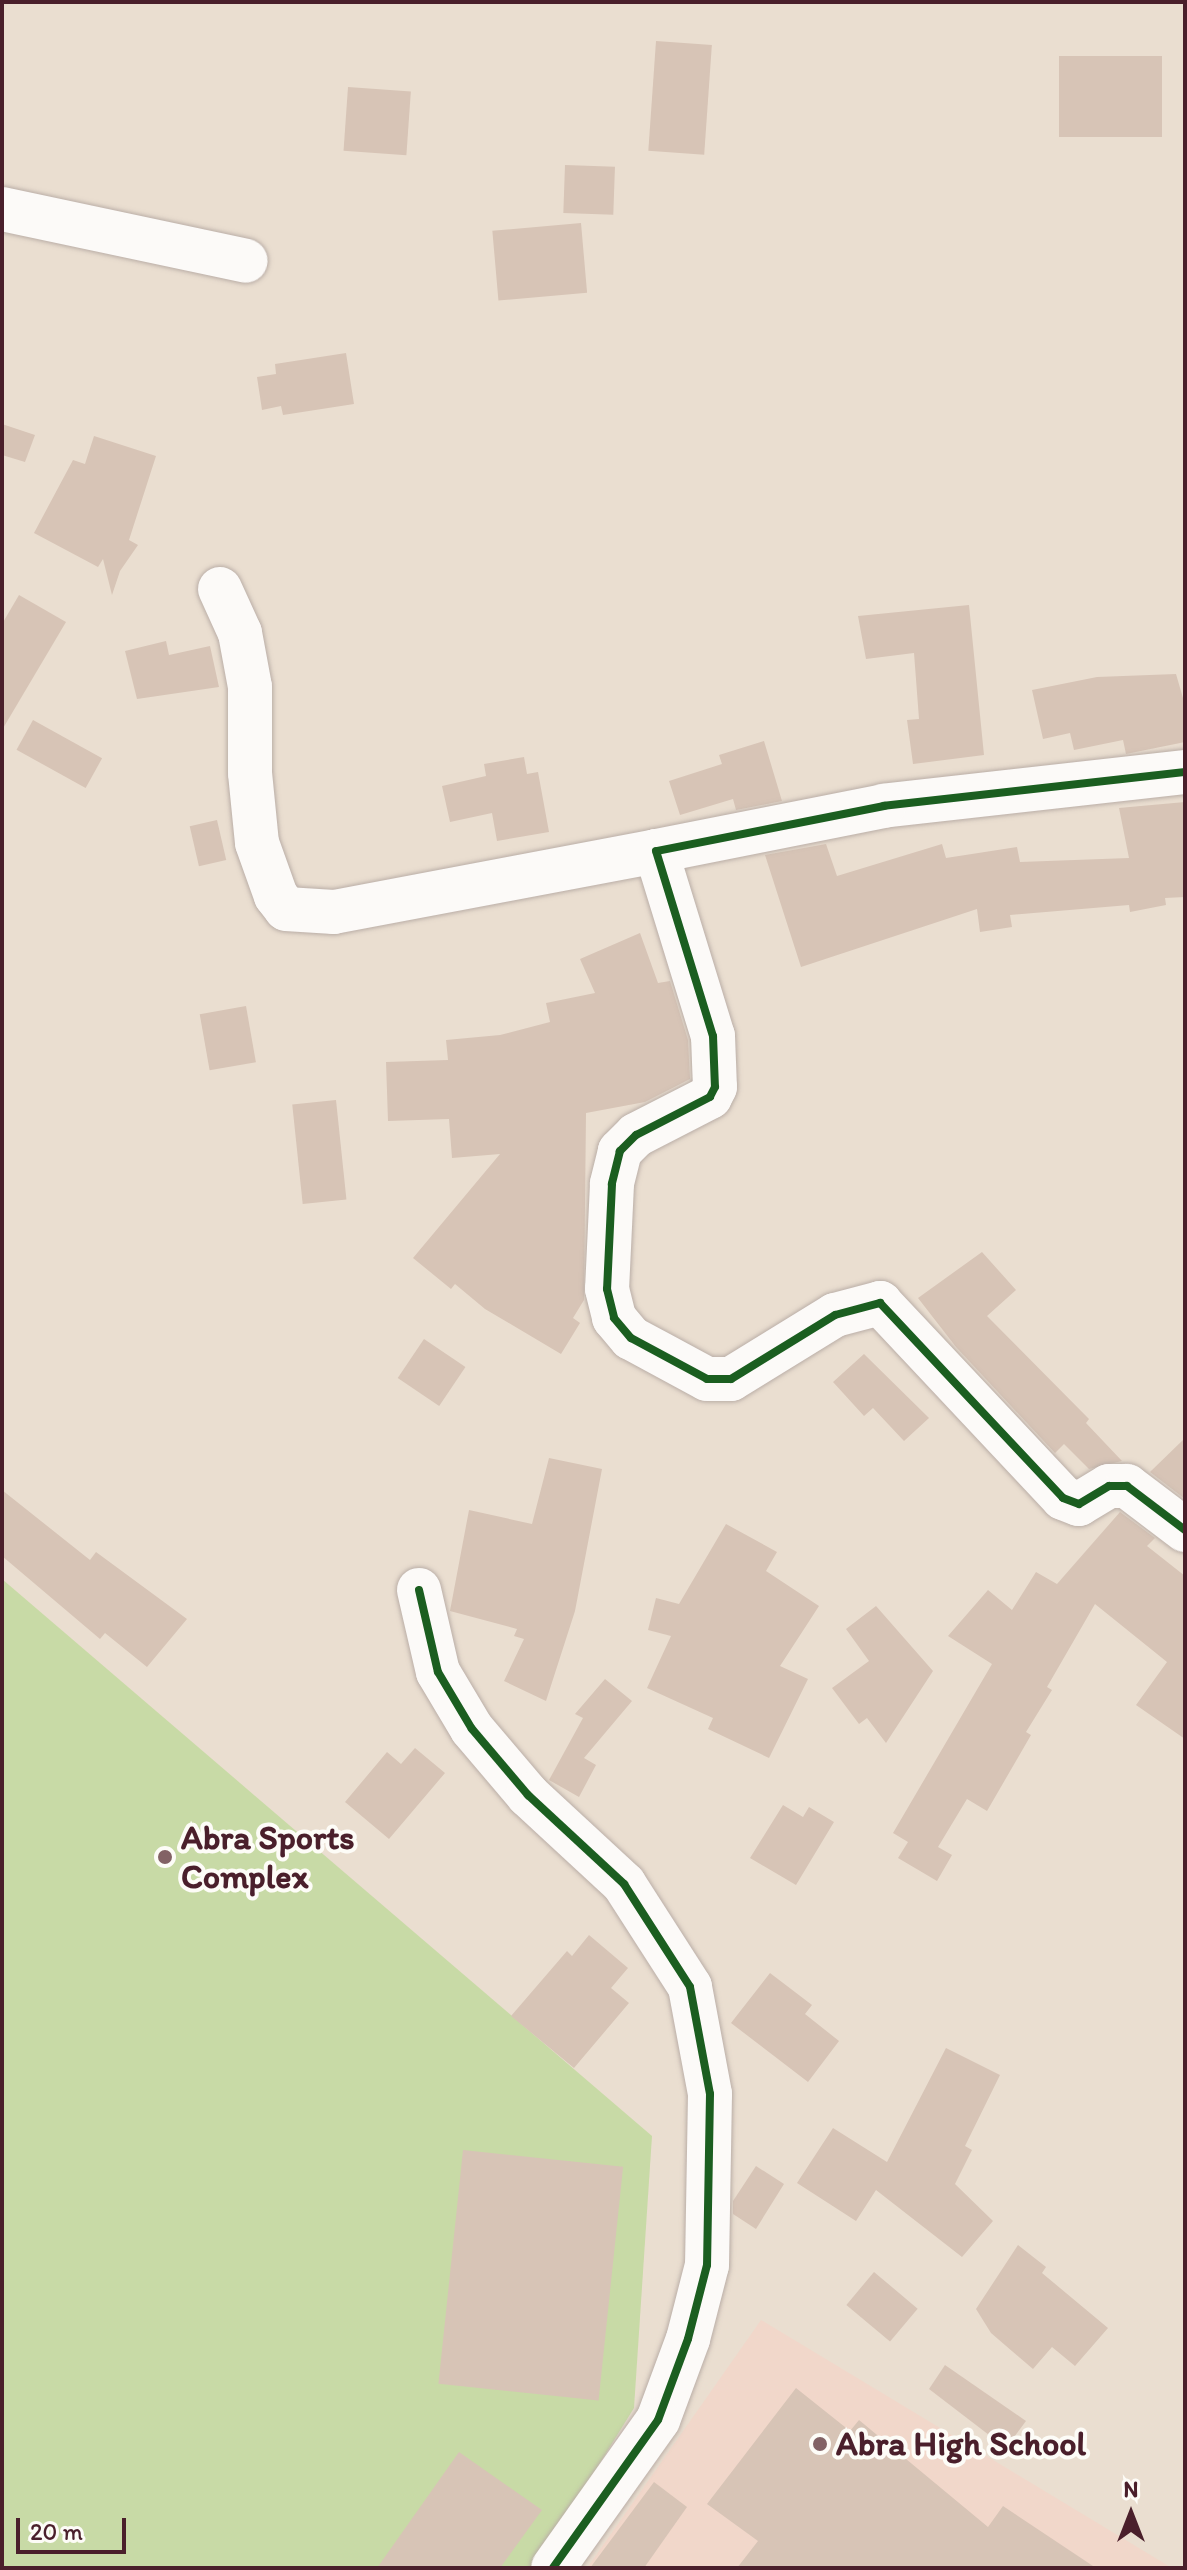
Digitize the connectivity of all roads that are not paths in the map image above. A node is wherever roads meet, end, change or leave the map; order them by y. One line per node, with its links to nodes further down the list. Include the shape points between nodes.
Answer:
1 (2, 209): 2 (street)
2 (246, 261)
3 (220, 589): 5 (street, via 240,633 250,687 257,843 271,885 286,909 334,912)
4 (1185, 772): 5 (street, via 884,806)
5 (656, 851): 6 (street, via 713,1036 716,1075 710,1097 636,1135 620,1151 612,1184 607,1289 614,1318 631,1338 688,1373 731,1379 835,1315 880,1303 1063,1498 1079,1504 1109,1486 1127,1486)
6 (1185, 1530)
7 (419, 1590): 8 (street, via 438,1672 472,1729 528,1795 624,1884 690,1987 710,2094 707,2265 688,2339 658,2420)
8 (553, 2568)

